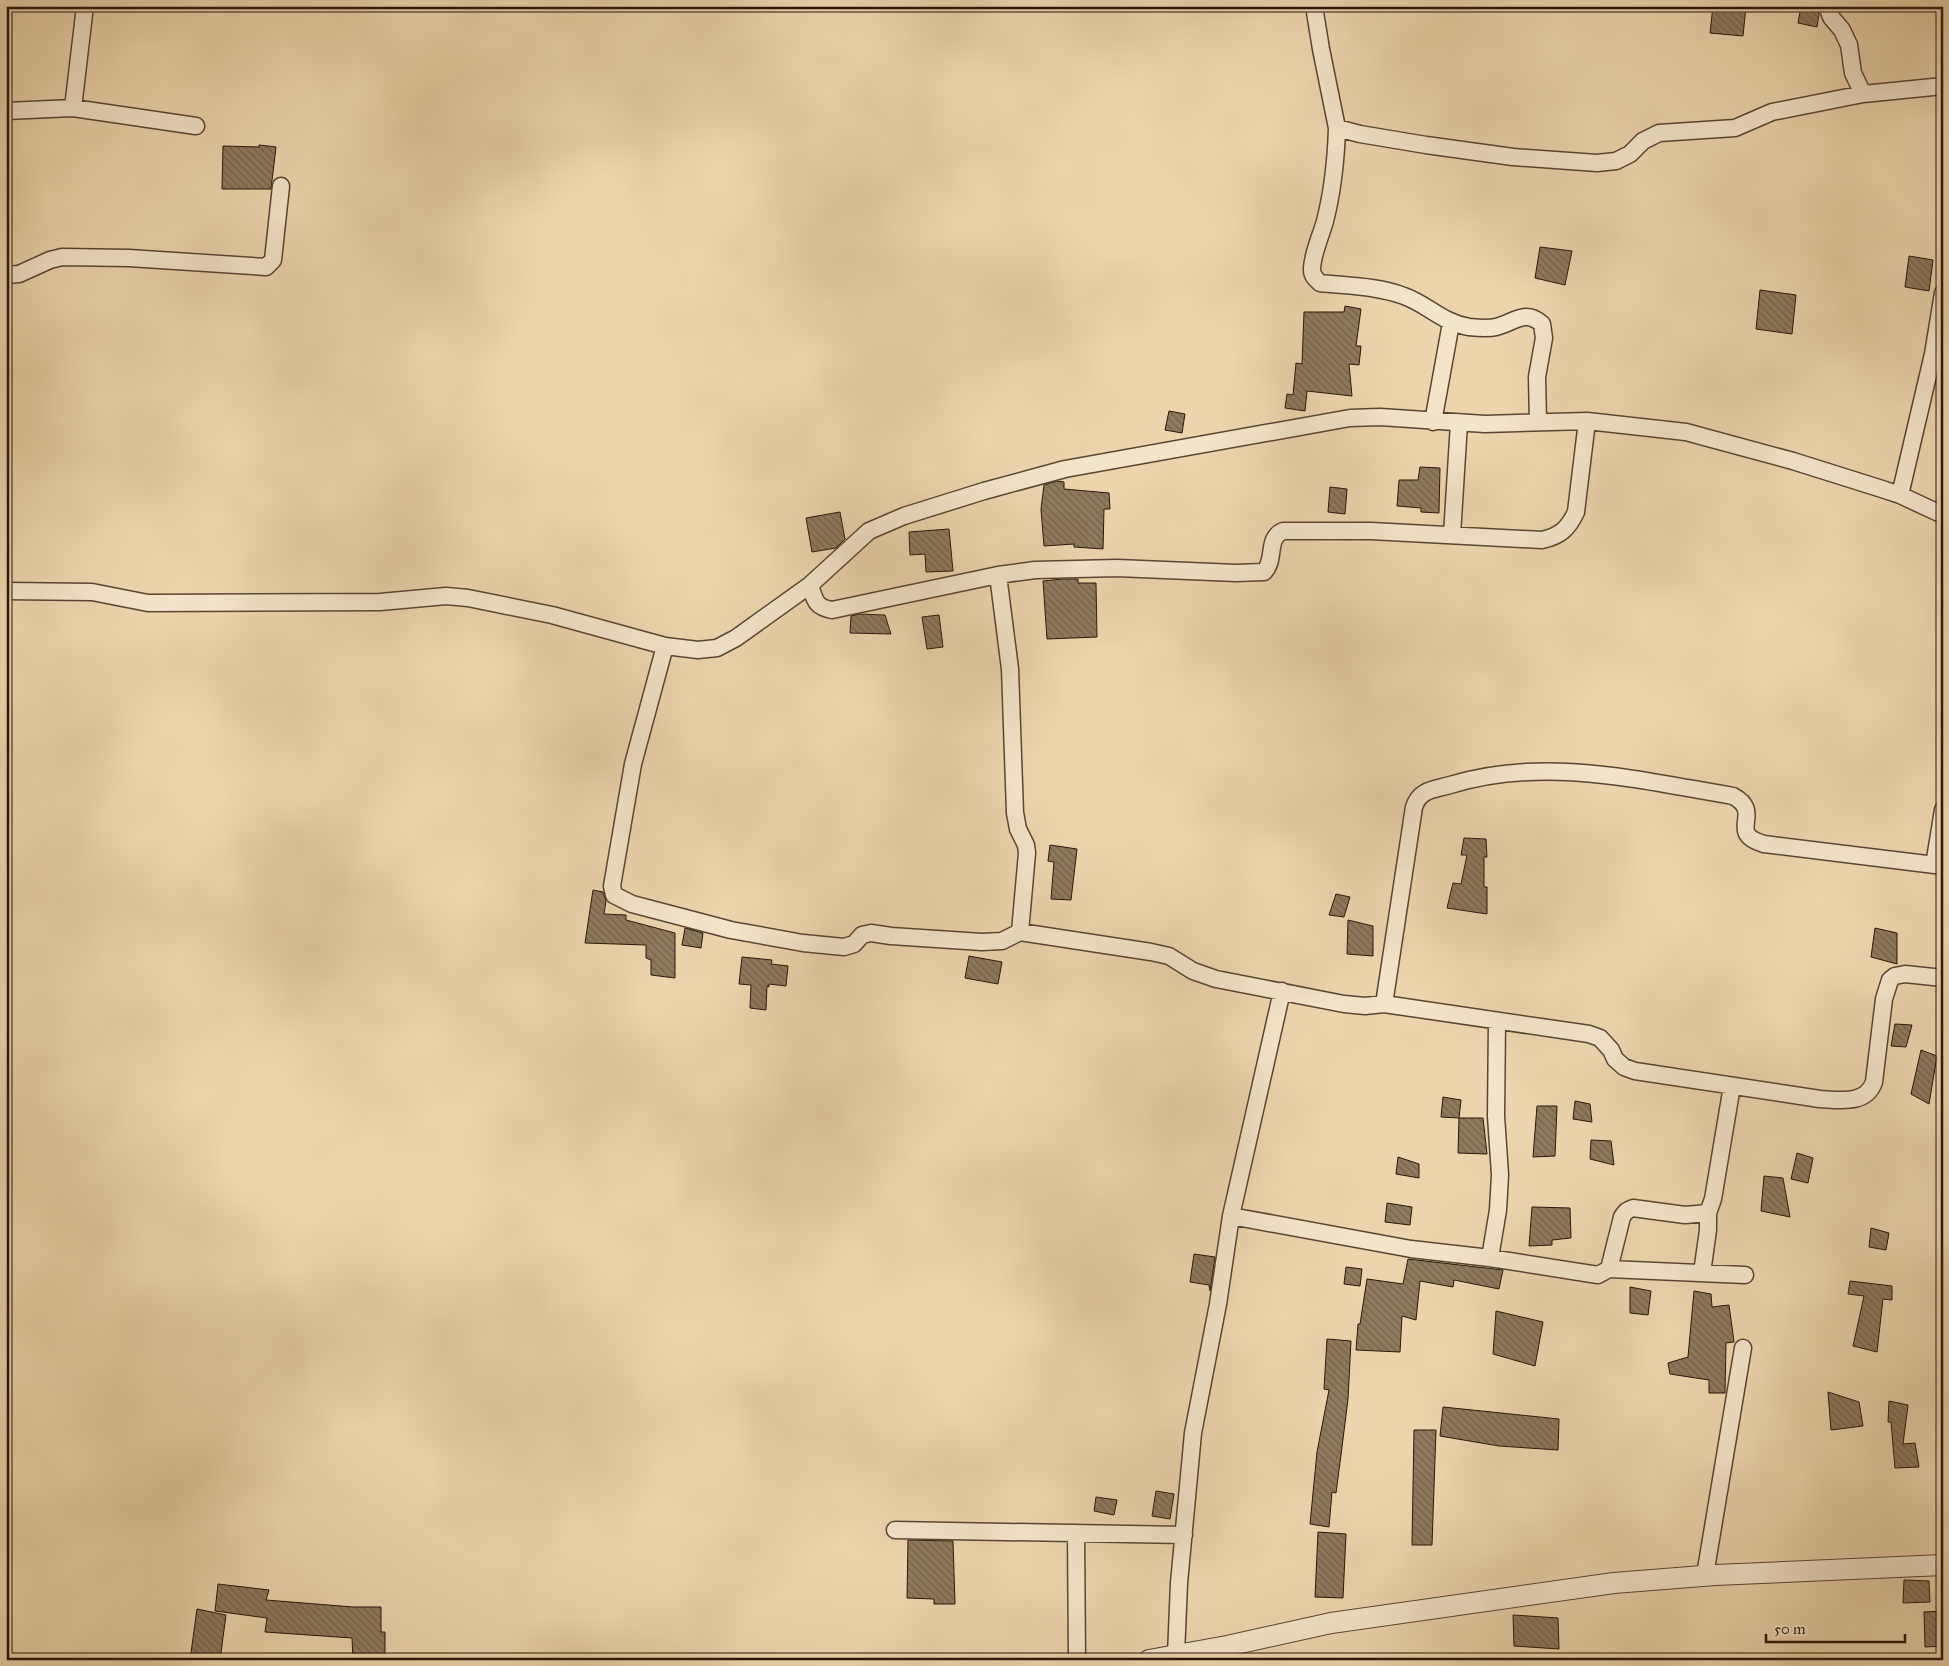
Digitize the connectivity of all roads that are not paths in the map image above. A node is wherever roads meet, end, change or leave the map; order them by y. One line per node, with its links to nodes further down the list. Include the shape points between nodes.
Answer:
1 (86, 6): 6 (street)
2 (1314, 6): 9 (street)
3 (1827, 6): 5 (street, via 1850,45 1853,73)
4 (1943, 86): 5 (street)
5 (1863, 94): 9 (street, via 1772,112 1735,128 1659,133 1643,141 1630,154 1606,162 1513,157)
6 (73, 108): 7 (street); 8 (street)
7 (6, 110)
8 (196, 126)
9 (1337, 128): 13 (street, via 1336,167 1313,263 1314,277 1320,282 1372,288 1405,296)
10 (281, 186): 11 (street, via 273,260 266,267 62,257 19,274)
11 (6, 275)
12 (1943, 293): 18 (street, via 1933,354)
13 (1451, 323): 15 (street); 16 (street, via 1486,328 1525,316 1534,317 1542,324 1544,338 1538,377)
14 (1587, 421): 16 (street); 18 (street, via 1686,432 1793,460); 20 (street, via 1576,512 1570,526 1561,534 1542,540)
15 (1433, 422): 17 (street); 22 (street, via 1350,418 1065,469 904,516 869,531)
16 (1538, 422): 17 (street)
17 (1459, 423): 20 (street)
18 (1900, 495): 19 (street)
19 (1943, 515)
20 (1452, 535): 21 (street, via 1372,531 1283,532 1273,539 1269,565 1264,572 1117,568 1036,570)
21 (998, 575): 22 (street, via 832,610 821,608); 27 (street, via 1010,669 1015,812 1028,853)
22 (810, 585): 24 (street, via 717,648 698,650)
23 (6, 591): 24 (street, via 92,592 148,603 380,602 446,596 552,615)
24 (664, 646): 27 (street, via 633,764 612,886 614,895 632,904 731,930 844,947 871,933 982,942 1002,941)
25 (1943, 810): 26 (street)
26 (1939, 865): 30 (street, via 1754,841 1745,830 1746,806 1732,796 1601,773 1514,772 1463,781 1424,792 1417,798)
27 (1020, 932): 29 (street, via 1169,956 1193,971 1216,979)
28 (1943, 978): 32 (street, via 1905,974 1890,980 1884,999 1874,1082 1866,1095 1844,1100 1820,1099)
29 (1282, 991): 30 (street, via 1344,1004); 34 (street)
30 (1384, 1004): 31 (street)
31 (1496, 1021): 32 (street, via 1589,1034 1600,1038 1624,1067); 35 (street, via 1500,1175)
32 (1732, 1086): 33 (street)
33 (1708, 1213): 36 (street, via 1685,1215 1628,1209 1622,1217); 37 (street)
34 (1231, 1216): 35 (street, via 1411,1250); 42 (street, via 1193,1433)
35 (1490, 1258): 36 (street, via 1598,1275)
36 (1609, 1268): 37 (street)
37 (1702, 1273): 38 (street)
38 (1745, 1275)
39 (1743, 1348): 44 (street)
40 (895, 1530): 41 (street)
41 (1076, 1533): 42 (street); 47 (street)
42 (1184, 1535): 46 (street)
43 (1943, 1565): 44 (street)
44 (1705, 1575): 45 (street, via 1614,1582 1331,1623)
45 (1228, 1653): 46 (street)
46 (1176, 1655): 48 (street)
47 (1077, 1660)
48 (1149, 1660)

